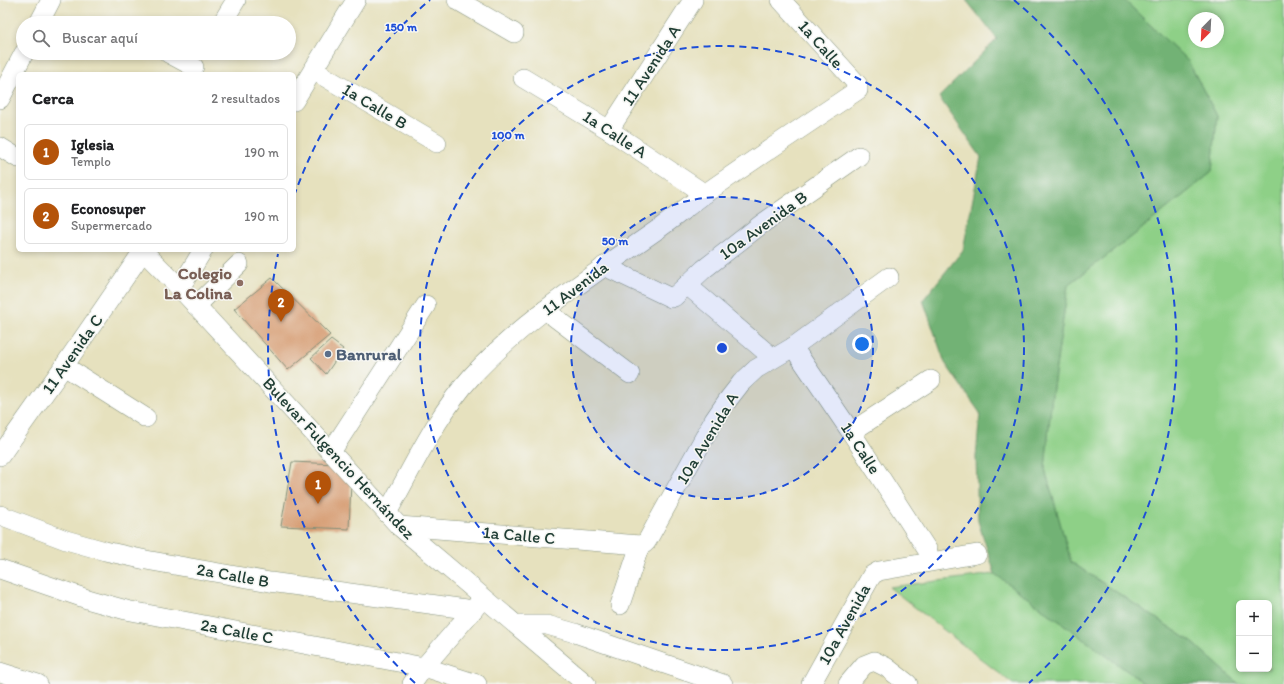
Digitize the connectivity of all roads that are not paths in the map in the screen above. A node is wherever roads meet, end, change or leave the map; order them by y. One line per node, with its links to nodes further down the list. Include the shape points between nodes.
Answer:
1 (51, 0): 7 (street)
2 (236, 0): 8 (street)
3 (356, 0): 13 (street)
4 (457, 0): 9 (street)
5 (693, 0): 18 (street, 11 Avenida A)
6 (781, 0): 15 (street, 1a Calle, via 858,85)
7 (43, 16)
8 (226, 16)
9 (514, 33)
10 (20, 60): 17 (street)
11 (184, 60): 12 (street)
12 (195, 65)
13 (313, 70): 16 (street); 19 (street, 1a Calle B)
14 (523, 78): 18 (street, 1a Calle A)
15 (858, 90): 23 (street, 11 Avenida)
16 (296, 98)
17 (0, 99)
18 (610, 130): 23 (street, 1a Calle A)
19 (437, 143)
20 (0, 147): 22 (street)
21 (859, 156): 30 (street, 10a Avenida B, via 763,223)
22 (16, 157)
23 (705, 194): 28 (street, 11 Avenida)
24 (141, 252): 37 (street, 11 Avenida C)
25 (143, 252): 31 (street, Bulevar Fulgencio Hernández)
26 (202, 252): 31 (street)
27 (239, 264): 32 (street)
28 (604, 266): 30 (street, 10a Avenida B, via 671,298); 34 (street, 11 Avenida)
29 (889, 277): 35 (street, 10a Avenida A)
30 (687, 285): 36 (street)
31 (180, 288): 32 (street, Bulevar Fulgencio Hernández)
32 (196, 306): 42 (street, Bulevar Fulgencio Hernández)
33 (426, 306): 42 (street)
34 (545, 310): 38 (street); 45 (street, 11 Avenida, via 500,349 452,402 436,425)
35 (793, 347): 36 (street, 10a Avenida A); 41 (street, 1a Calle)
36 (773, 358): 46 (street, 10a Avenida A, via 749,375 727,401 646,541)
37 (64, 366): 40 (street); 43 (street, 11 Avenida C)
38 (630, 374)
39 (931, 380): 41 (street)
40 (146, 418)
41 (852, 432): 47 (street, 1a Calle)
42 (332, 452): 45 (street, Bulevar Fulgencio Hernández)
43 (0, 456)
44 (0, 515): 50 (street, 2a Calle B, via 66,540 146,560 270,582)
45 (393, 519): 46 (street, 1a Calle C); 50 (street, Bulevar Fulgencio Hernández)
46 (640, 545): 51 (street)
47 (928, 551)
48 (977, 554): 60 (street, 10a Avenida, via 875,572)
49 (0, 569): 53 (street, 2a Calle C, via 126,610)
50 (478, 604): 52 (street, Bulevar Fulgencio Hernández); 53 (street)
51 (620, 605)
52 (517, 625): 58 (street, Bulevar Fulgencio Hernández); 59 (street, via 547,625 575,633)
53 (424, 667): 56 (street); 57 (street, 2a Calle C)
54 (0, 672): 55 (street)
55 (38, 684)
56 (412, 684)
57 (477, 684)
58 (586, 684)
59 (723, 684)
60 (811, 684)
61 (848, 684): 62 (street, via 864,665 874,661 886,666)
62 (908, 684)

